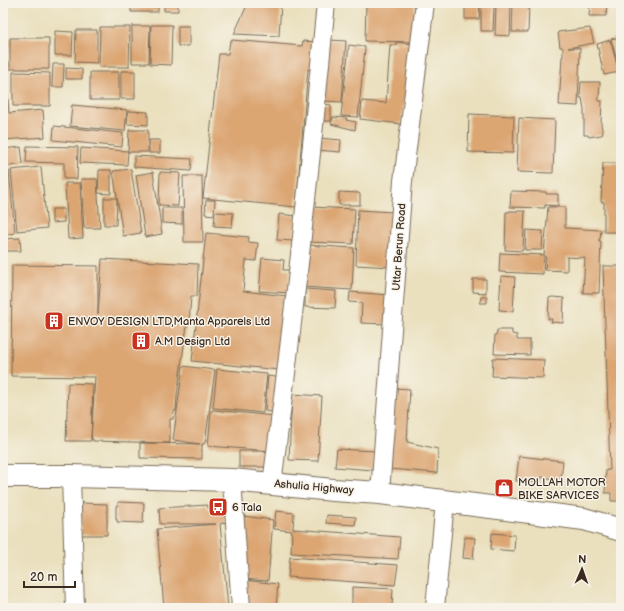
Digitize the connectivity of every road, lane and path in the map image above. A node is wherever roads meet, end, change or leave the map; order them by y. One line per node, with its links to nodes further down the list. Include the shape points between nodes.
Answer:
1 (326, 3): 6 (street, via 312,153)
2 (425, 3): 7 (street, Uttar Berun Road, via 403,181)
3 (3, 476): 4 (highway, Ashulia Highway)
4 (71, 476): 5 (highway, Ashulia Highway); 10 (street)
5 (232, 480): 6 (highway, Ashulia Highway); 11 (street)
6 (272, 484): 7 (highway, Ashulia Highway)
7 (380, 493): 8 (highway, Ashulia Highway)
8 (445, 501): 9 (highway, Ashulia Highway, via 584,519); 12 (street)
9 (621, 530)
10 (76, 608)
11 (241, 608)
12 (435, 608)

